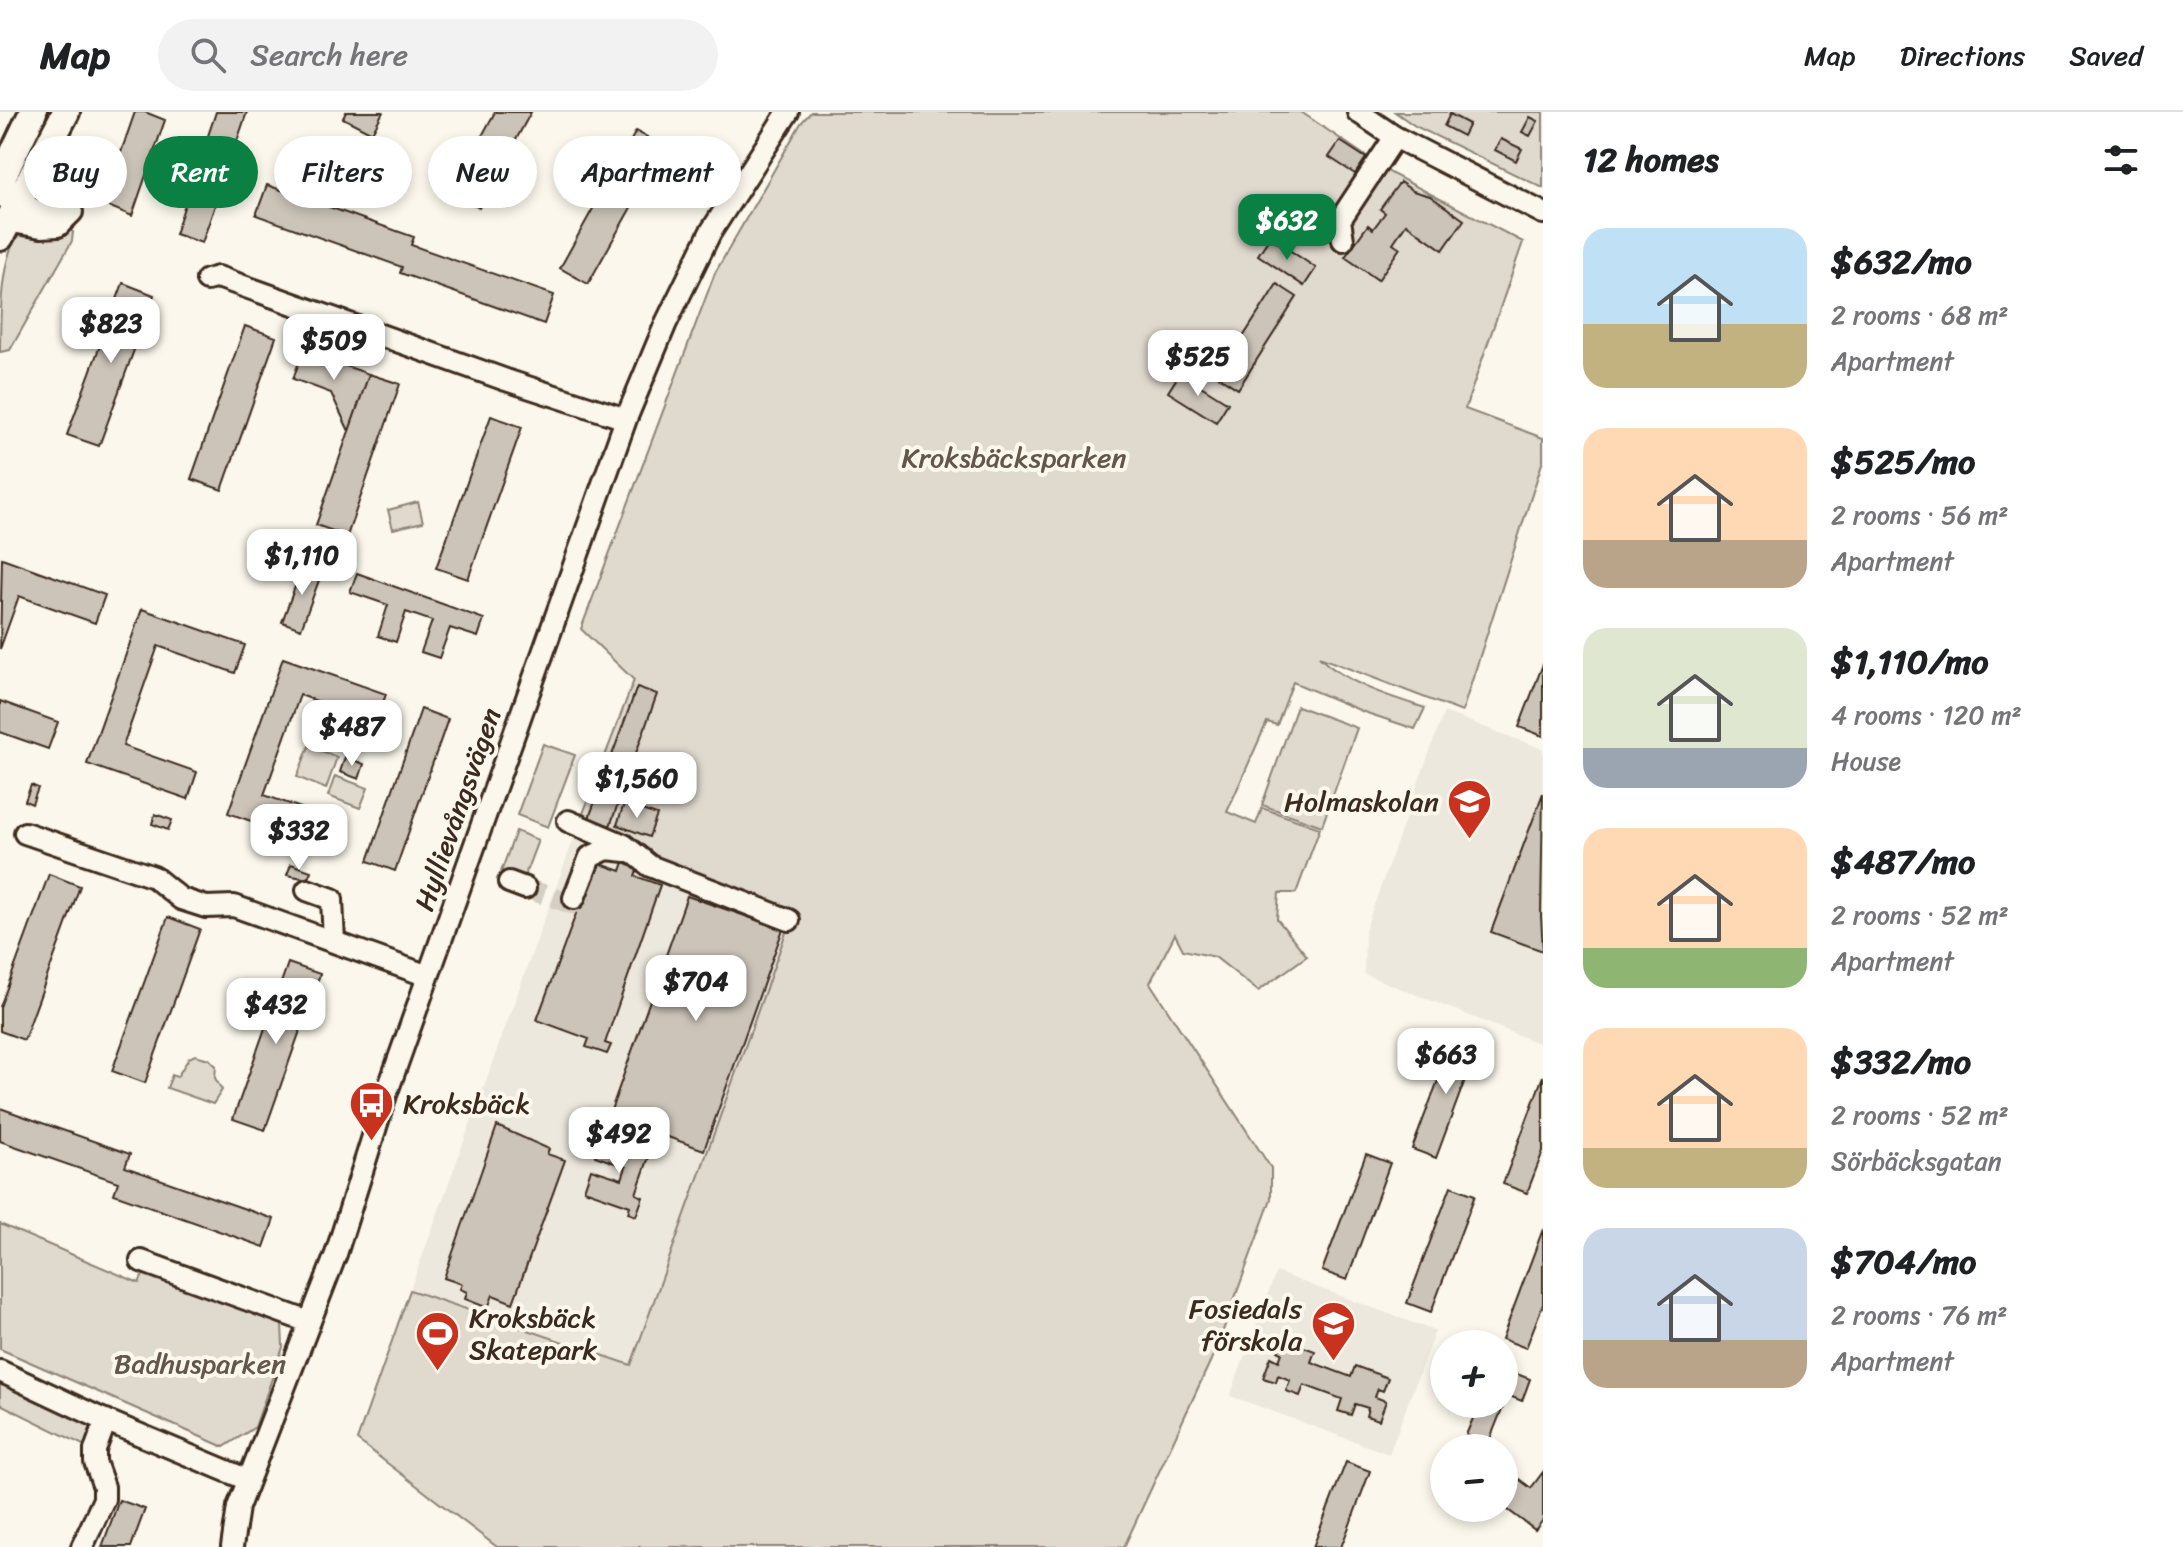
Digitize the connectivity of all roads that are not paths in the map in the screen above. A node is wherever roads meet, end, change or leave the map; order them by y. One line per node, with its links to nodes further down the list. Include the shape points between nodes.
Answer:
1 (33, 112): 6 (main road)
2 (66, 112): 8 (main road)
3 (788, 112): 11 (street, Hyllievångsvägen, via 710,233)
4 (1358, 112): 5 (street)
5 (1395, 137): 7 (street); 9 (street, via 1340,220)
6 (0, 182)
7 (1543, 213)
8 (5, 215)
9 (1343, 240)
10 (207, 280): 11 (street, via 218,277)
11 (626, 419): 19 (street, Hyllievångsvägen)
12 (568, 821): 14 (street)
13 (25, 833): 18 (street, via 154,877 181,899 206,907 234,906)
14 (637, 855): 16 (street, via 617,848 597,851); 17 (street, via 650,866)
15 (307, 890): 18 (street, via 332,899)
16 (574, 898)
17 (789, 920)
18 (334, 942): 19 (street)
19 (428, 976): 21 (street, Hyllievångsvägen)
20 (141, 1261): 21 (street)
21 (309, 1322): 24 (street, Hyllievångsvägen)
22 (0, 1371): 23 (street)
23 (106, 1420): 24 (street); 25 (street, via 95,1450 104,1499)
24 (248, 1480): 26 (street, Hyllievångsvägen)
25 (82, 1547)
26 (232, 1547)

